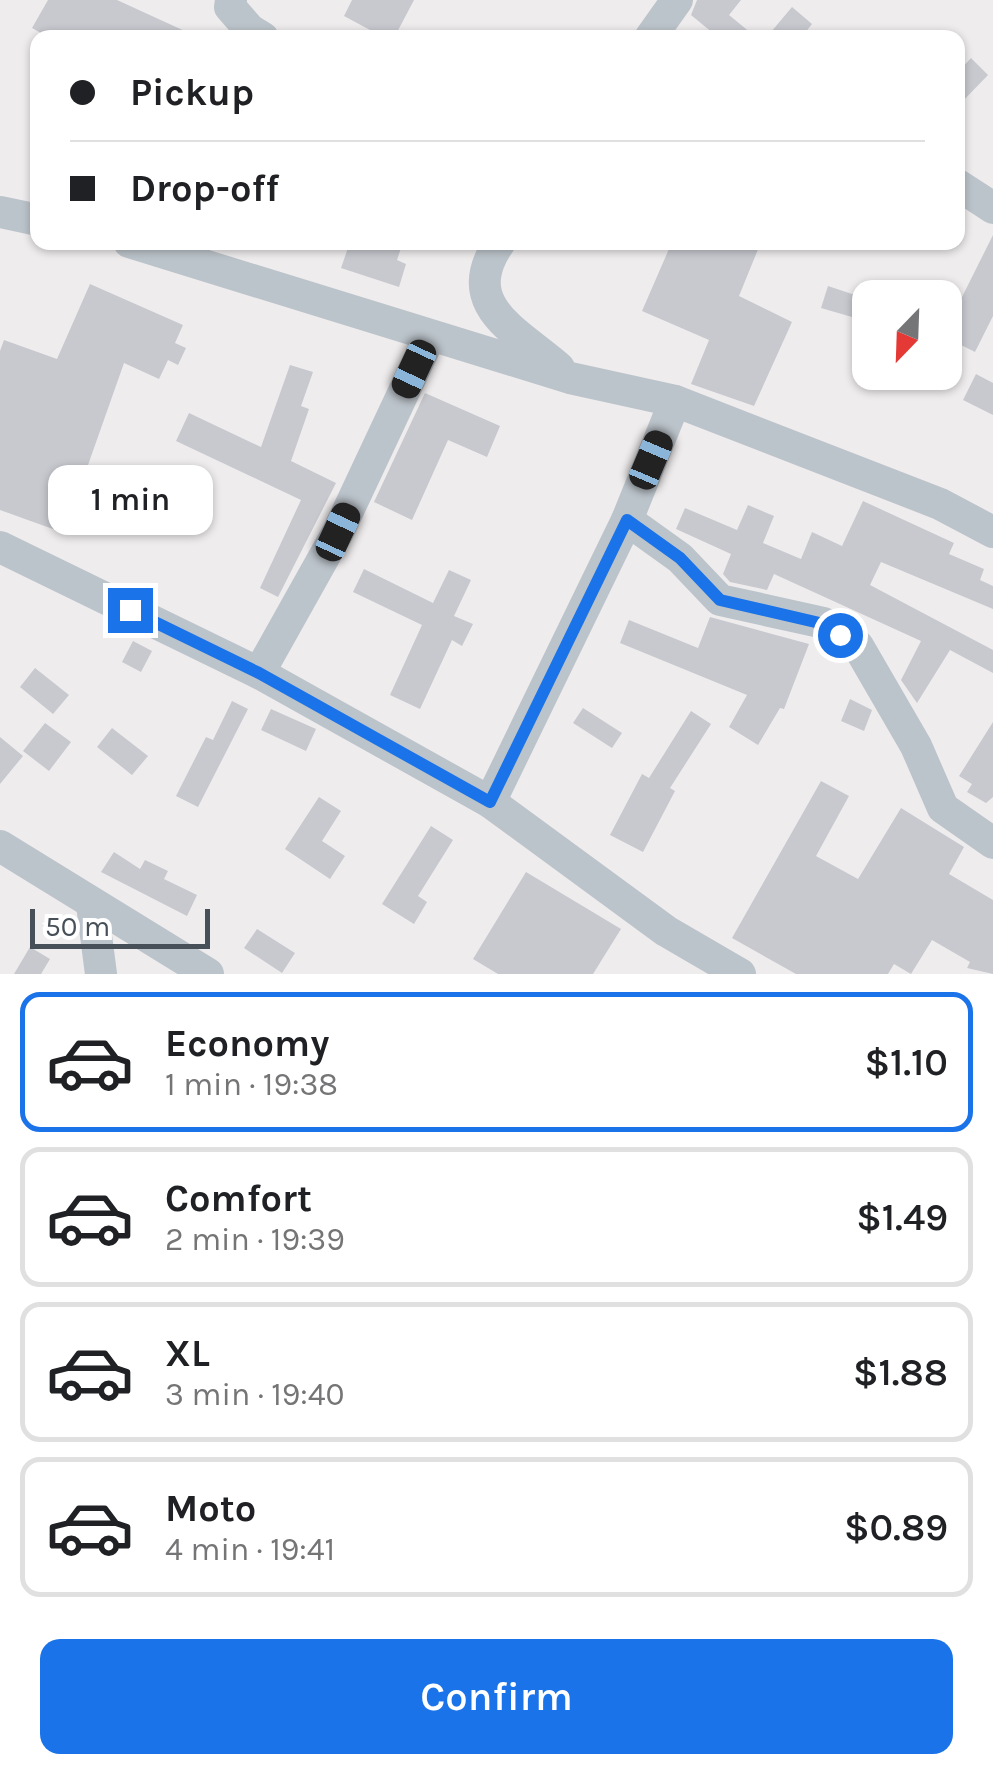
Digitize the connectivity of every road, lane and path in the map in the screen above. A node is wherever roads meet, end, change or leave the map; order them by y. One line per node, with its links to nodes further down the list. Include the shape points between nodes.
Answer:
1 (231, 0): 3 (street)
2 (678, 0): 4 (street)
3 (250, 30)
4 (656, 30)
5 (965, 190): 6 (street)
6 (993, 208)
7 (0, 212): 8 (street)
8 (30, 218)
9 (156, 250): 11 (street)
10 (495, 250): 12 (street, via 483,293 492,312)
11 (430, 336): 12 (street); 17 (street, via 338,532)
12 (570, 378): 13 (street)
13 (675, 401): 14 (street); 15 (street, via 940,504)
14 (627, 520): 18 (street); 19 (street, via 680,558 720,600 824,624 858,646 943,808)
15 (993, 532)
16 (0, 547): 17 (street)
17 (259, 673): 18 (street)
18 (490, 802): 24 (street, via 666,931)
19 (993, 843)
20 (0, 846): 21 (street)
21 (92, 905): 22 (street); 23 (street)
22 (101, 974)
23 (208, 974)
24 (740, 974)

